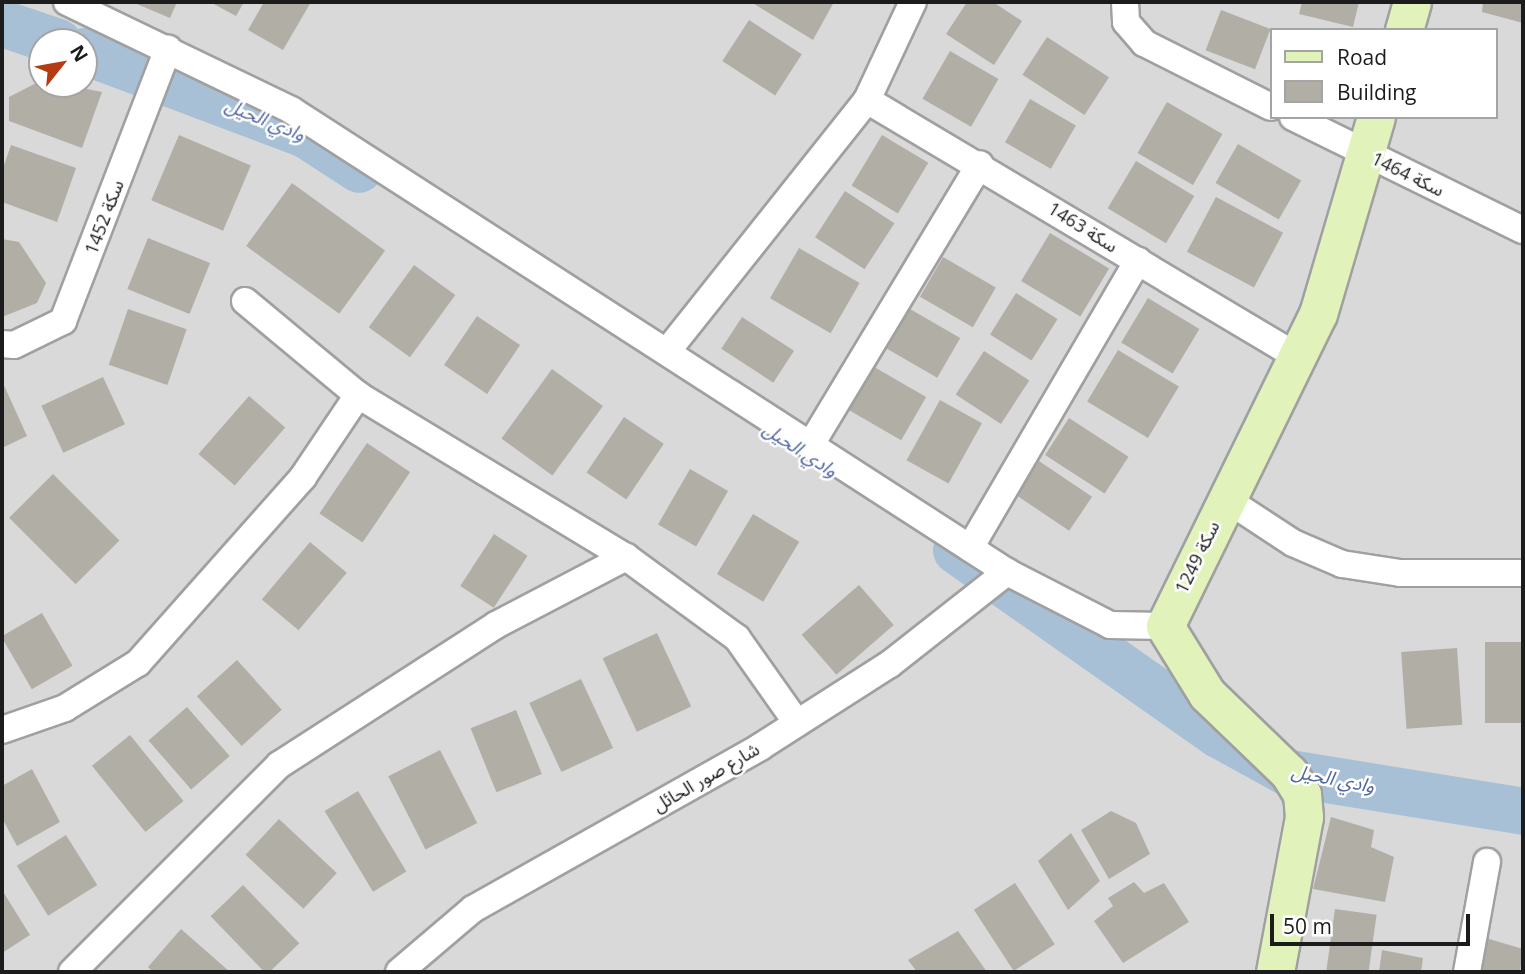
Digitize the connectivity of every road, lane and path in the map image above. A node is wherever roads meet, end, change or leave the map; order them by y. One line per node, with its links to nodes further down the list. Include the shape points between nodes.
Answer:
1 (67, 2): 6 (street)
2 (913, 2): 7 (street)
3 (1125, 2): 8 (street, via 1126,22 1144,43)
4 (1412, 2): 5 (street)
5 (1405, 28)
6 (168, 50): 16 (street, سكة 1452, via 63,321 14,345); 17 (street, via 292,110)
7 (867, 100): 12 (street, سكة 1463); 17 (street)
8 (1270, 106)
9 (1297, 119): 11 (street, سكة 1464)
10 (1375, 119): 11 (street, سكة 1249)
11 (1365, 153): 13 (street, سكة 1464); 18 (street, سكة 1249, via 1318,314)
12 (981, 164): 14 (street, سكة 1463); 20 (street)
13 (1523, 230)
14 (1138, 261): 18 (street, سكة 1463); 22 (street)
15 (245, 301): 19 (street)
16 (2, 344)
17 (669, 349): 20 (street)
18 (1298, 357): 21 (street, سكة 1249)
19 (359, 395): 23 (street); 28 (street, via 303,477 138,663 65,708)
20 (810, 446): 22 (street)
21 (1226, 499): 25 (street, via 1293,543 1342,564 1400,573); 26 (street, سكة 1249)
22 (970, 548): 24 (street)
23 (626, 557): 27 (street, via 737,638); 30 (street, via 496,625 279,765)
24 (1007, 572): 26 (street, via 1110,625); 27 (street, شارع صور الحائل, via 890,664)
25 (1523, 573)
26 (1166, 626): 32 (street, via 1207,694 1302,794 1304,817)
27 (797, 723): 31 (street, شارع صور الحائل, via 473,909)
28 (2, 730)
29 (1487, 862): 33 (street)
30 (72, 972)
31 (398, 972)
32 (1275, 972)
33 (1467, 972)

